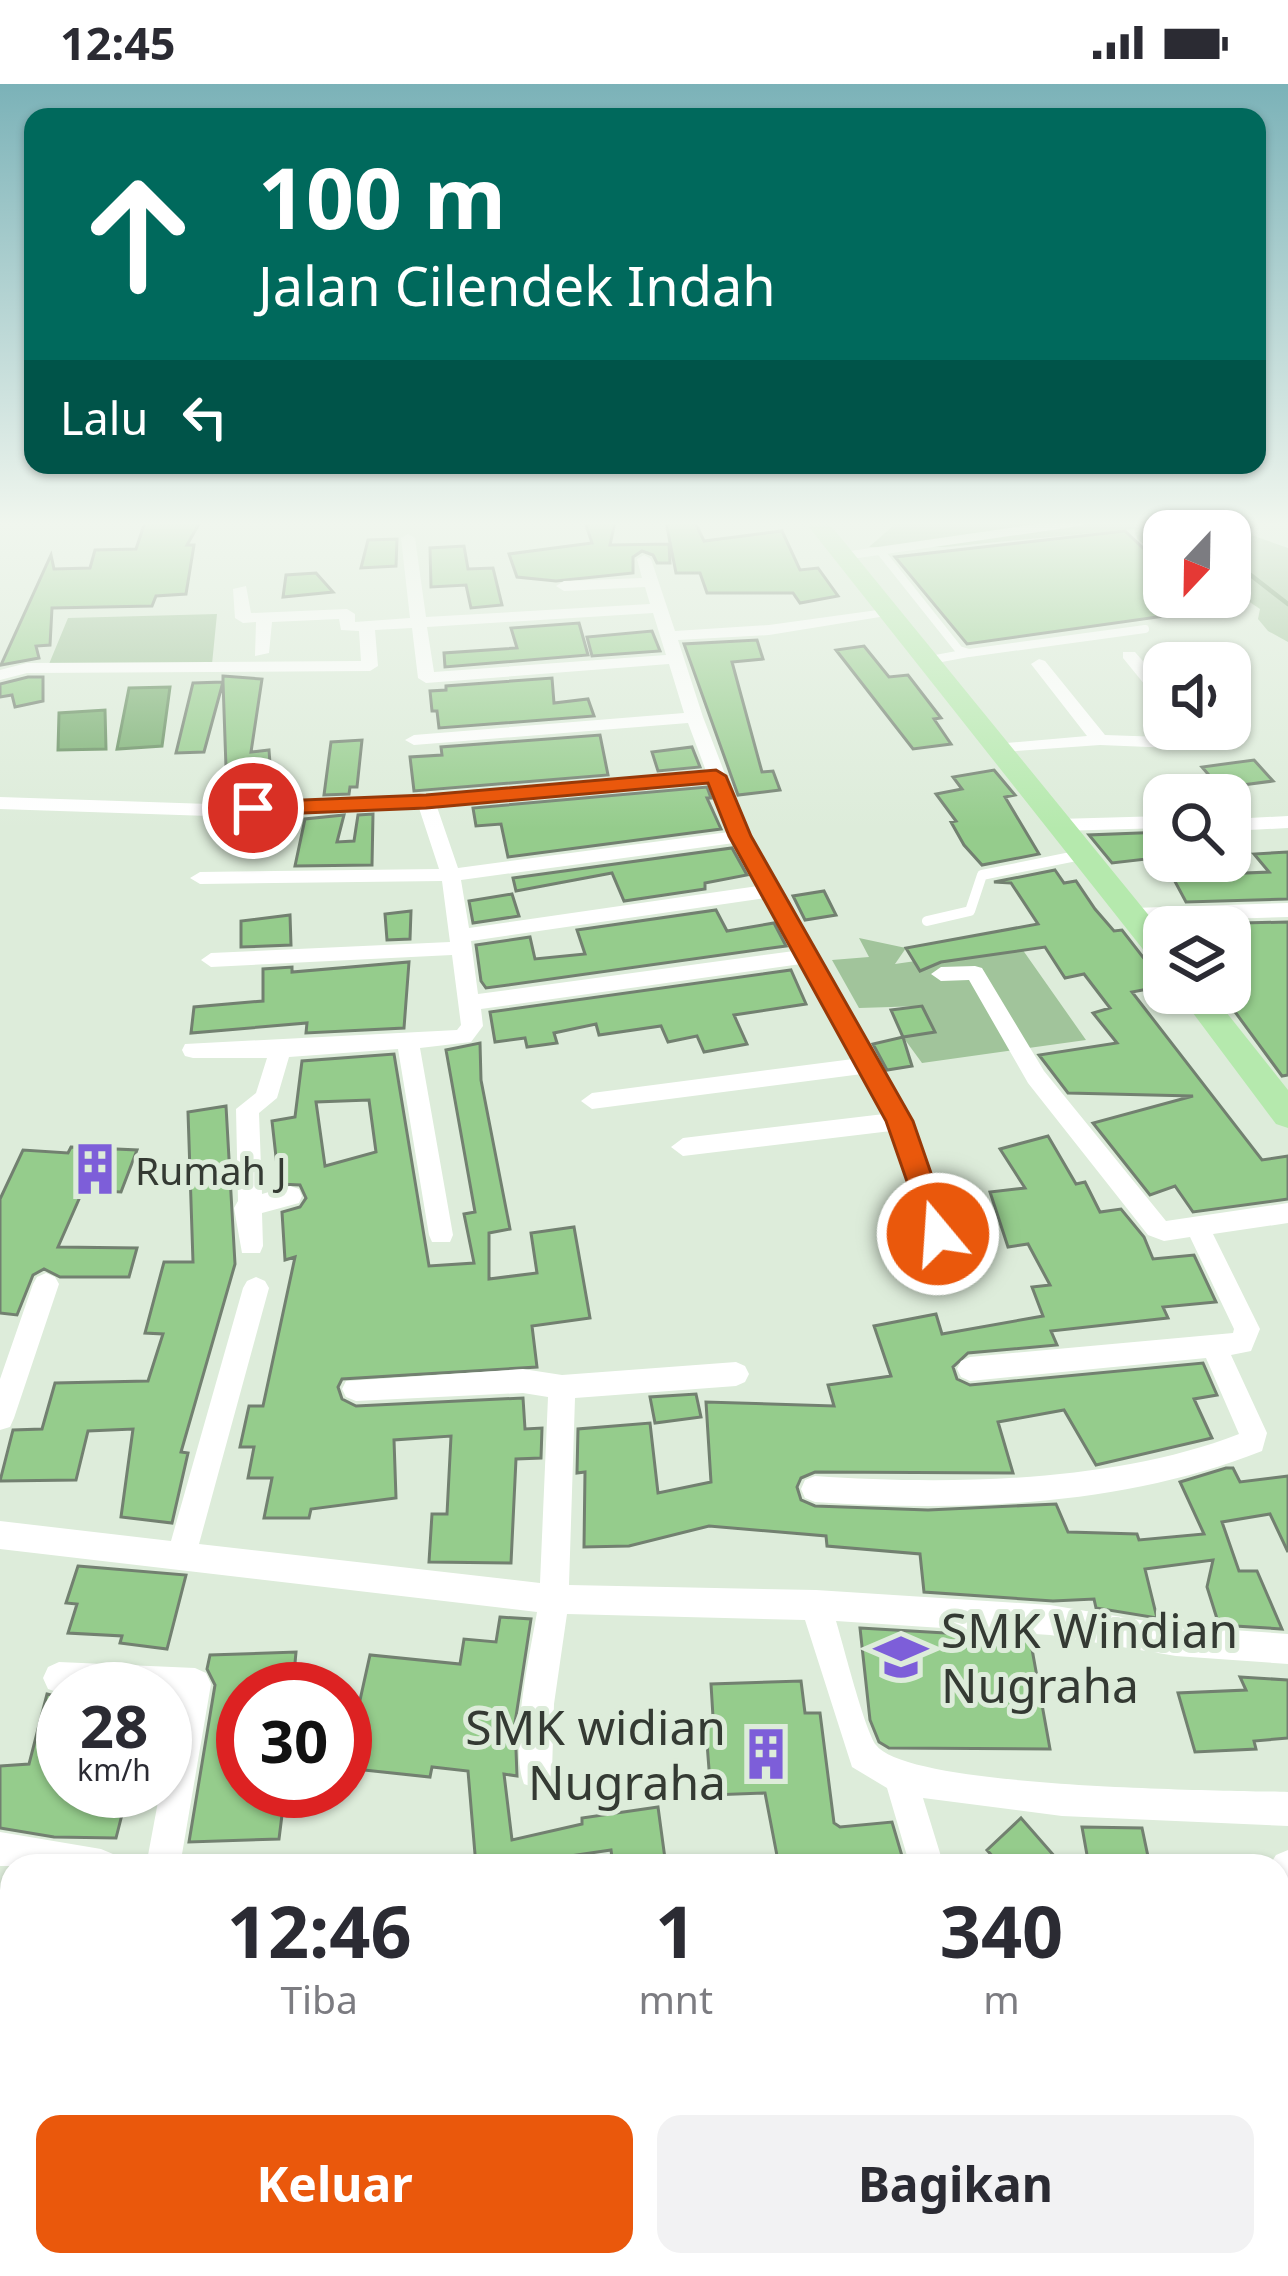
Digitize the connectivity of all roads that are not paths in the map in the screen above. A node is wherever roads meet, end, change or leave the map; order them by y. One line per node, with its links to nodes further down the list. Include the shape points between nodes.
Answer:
1 (263, 624): 12 (street)
2 (347, 624): 9 (street)
3 (379, 624): 9 (street)
4 (417, 624): 15 (street, via 425,674 434,680)
5 (663, 624): 11 (street)
6 (804, 624): 11 (street)
7 (896, 624): 16 (main road)
8 (938, 624): 13 (lane)
9 (367, 625): 19 (street, via 370,666 27,668)
10 (1145, 629): 13 (lane)
11 (667, 636): 15 (street)
12 (261, 653)
13 (969, 653): 16 (lane)
14 (1129, 655): 18 (street)
15 (675, 658): 20 (street)
16 (925, 661): 24 (main road)
17 (1040, 664): 22 (street)
18 (1143, 672)
19 (0, 675)
20 (694, 717): 21 (street); 25 (street)
21 (415, 740)
22 (1100, 740): 23 (street); 24 (street)
23 (1143, 742)
24 (995, 749): 31 (main road)
25 (716, 776): 26 (street); 32 (street)
26 (426, 802): 27 (street, via 209,810); 34 (street)
27 (0, 803)
28 (1288, 822): 30 (street)
29 (1143, 823): 31 (street)
30 (1251, 825)
31 (1058, 826): 33 (main road)
32 (740, 836): 34 (street); 36 (street)
33 (1082, 854): 38 (main road); 39 (lane, via 982,874 970,910)
34 (452, 875): 35 (street); 41 (street)
35 (200, 878)
36 (770, 891): 41 (street); 42 (street)
37 (1288, 910): 38 (street)
38 (1133, 915): 40 (main road)
39 (927, 921)
40 (1143, 928)
41 (461, 942): 43 (street); 45 (street)
42 (807, 956): 45 (street); 50 (street)
43 (211, 960)
44 (941, 974): 58 (street, via 976,974 1036,1078 1157,1228)
45 (469, 1003): 47 (street, via 472,1026 463,1037)
46 (1210, 1014): 52 (main road)
47 (408, 1042): 49 (street); 60 (street)
48 (193, 1050): 49 (street)
49 (280, 1050): 56 (street, via 266,1098 247,1109)
50 (868, 1065): 51 (street); 53 (street)
51 (592, 1101)
52 (1288, 1115)
53 (899, 1121): 54 (street); 59 (street)
54 (683, 1147)
55 (290, 1196): 56 (street)
56 (246, 1208): 61 (street)
57 (1288, 1213): 58 (street)
58 (1196, 1225): 64 (street, via 1247,1329 1242,1343)
59 (938, 1234)
60 (441, 1235)
61 (251, 1246)
62 (46, 1284): 69 (street)
63 (256, 1288): 72 (street)
64 (1214, 1347): 65 (street); 70 (street, via 1253,1433 1252,1442 1223,1454 1124,1475 984,1490)
65 (970, 1369)
66 (736, 1374): 67 (street)
67 (562, 1388): 68 (street, via 524,1381); 73 (street)
68 (356, 1389)
69 (0, 1418)
70 (815, 1489)
71 (0, 1535): 72 (street)
72 (182, 1554): 73 (street)
73 (554, 1599): 74 (street); 76 (street)
74 (816, 1605): 75 (street, via 1050,1620); 77 (street, via 863,1756)
75 (1288, 1649)
76 (536, 1772)
77 (901, 1780): 78 (street, via 1079,1802); 83 (street)
78 (1288, 1809)
79 (171, 1818): 82 (street)
80 (0, 1849): 81 (street)
81 (30, 1854)
82 (165, 1854)
83 (923, 1854)

